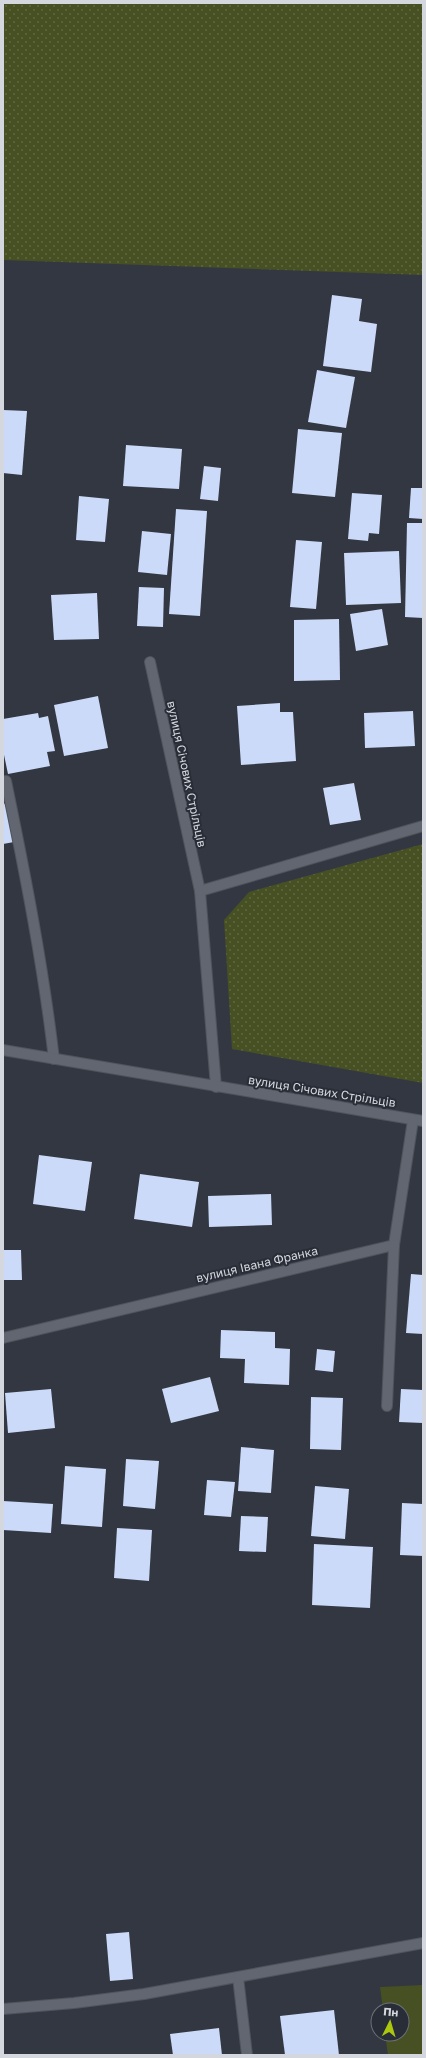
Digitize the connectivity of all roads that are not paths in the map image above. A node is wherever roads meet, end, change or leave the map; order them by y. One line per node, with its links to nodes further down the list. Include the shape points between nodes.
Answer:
1 (150, 662): 4 (street, вулиця Січових Стрільців)
2 (6, 781): 6 (street, via 33,913)
3 (423, 826): 4 (street)
4 (200, 891): 7 (street, вулиця Січових Стрільців)
5 (3, 1050): 6 (street, вулиця Січових Стрільців)
6 (54, 1059): 7 (street, вулиця Січових Стрільців)
7 (216, 1087): 8 (street, вулиця Січових Стрільців)
8 (418, 1120): 9 (street)
9 (394, 1245): 10 (street, вулиця Івана Франка); 11 (street)
10 (3, 1338)
11 (387, 1406)
12 (423, 1943): 13 (street)
13 (238, 1977): 14 (street, via 129,1996); 15 (street)
14 (3, 2009)
15 (247, 2055)

